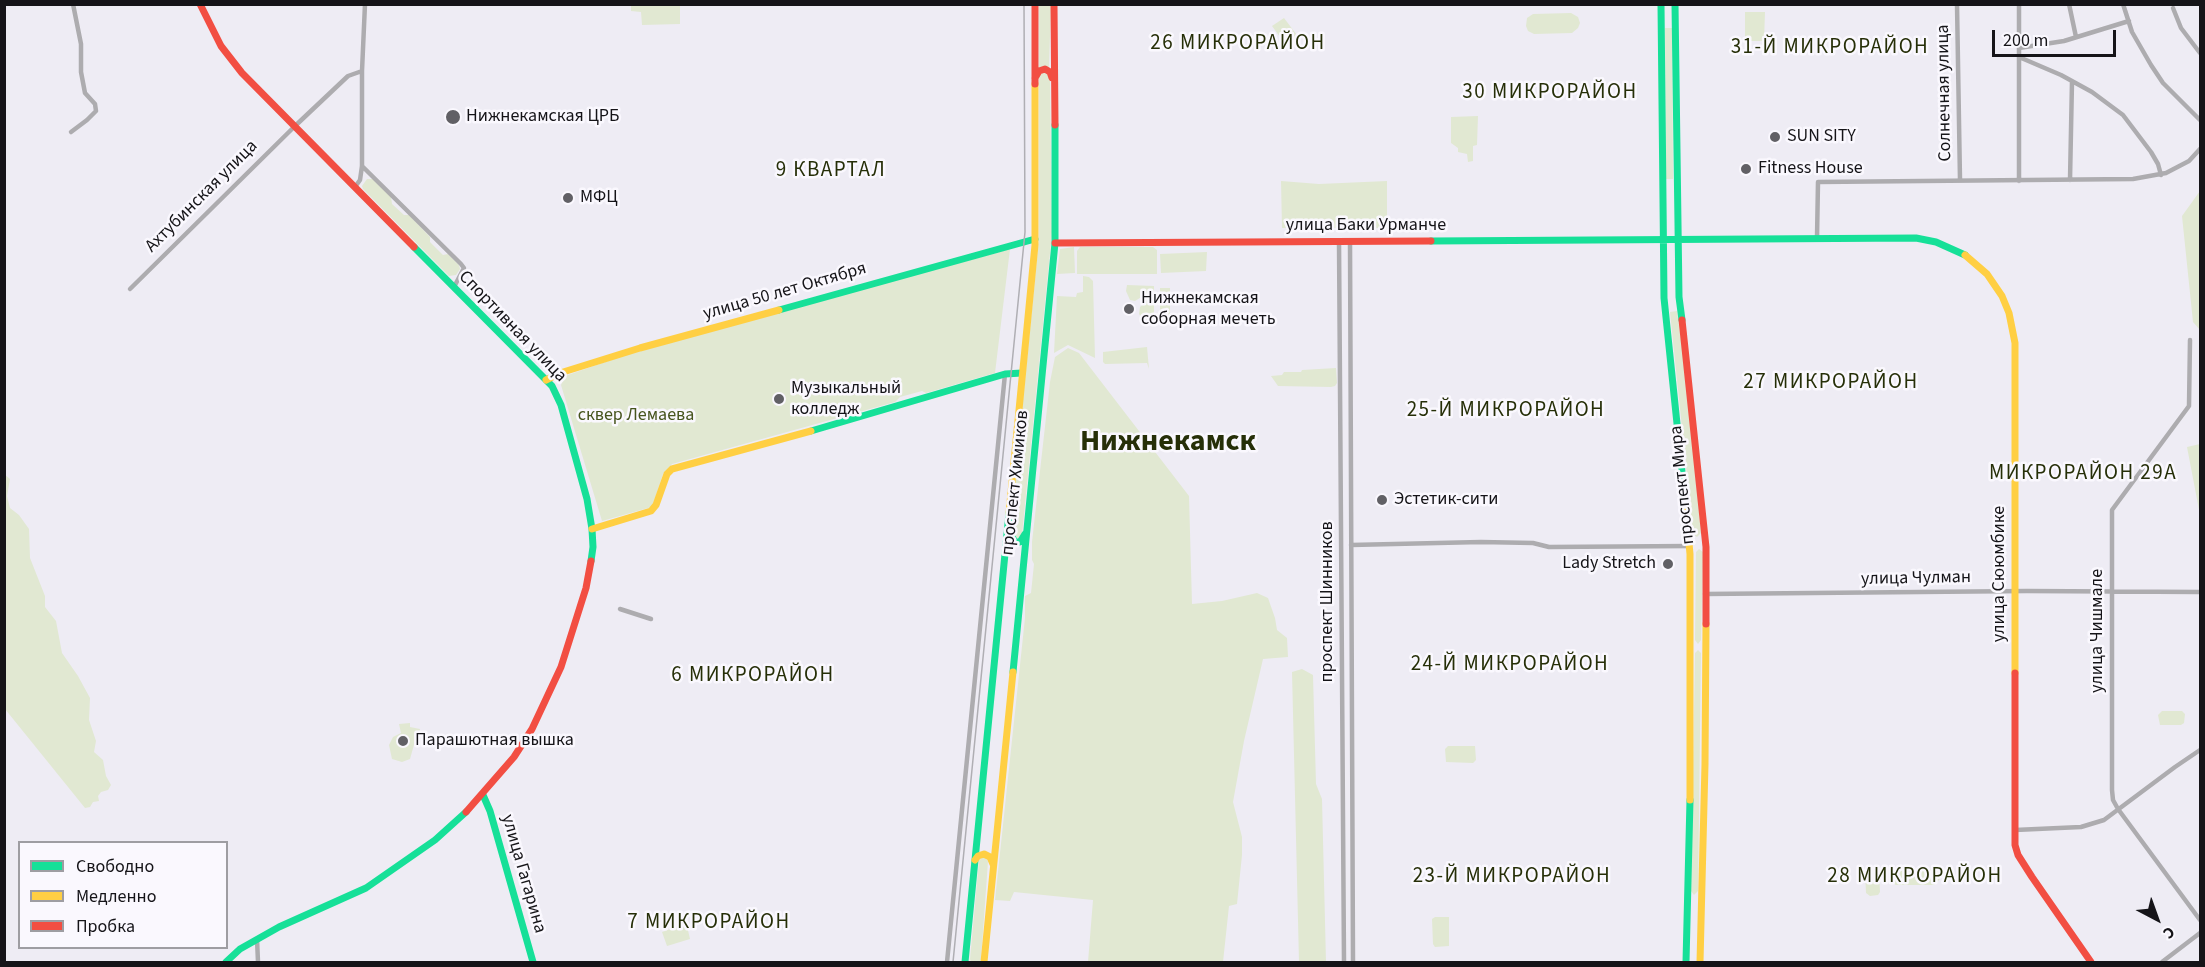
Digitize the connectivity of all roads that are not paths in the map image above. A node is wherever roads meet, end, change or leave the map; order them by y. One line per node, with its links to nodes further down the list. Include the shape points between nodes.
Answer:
1 (73, 4): 26 (street, via 85,93 96,111)
2 (201, 4): 25 (main road, via 232,61)
3 (365, 4): 20 (street)
4 (1035, 4): 21 (main road, проспект Химиков)
5 (1054, 4): 23 (main road, проспект Химиков)
6 (1661, 4): 13 (main road, проспект Мира)
7 (1676, 4): 14 (main road, проспект Мира)
8 (1958, 4): 30 (street, Солнечная улица)
9 (2019, 4): 17 (street)
10 (2069, 4): 16 (street)
11 (2123, 4): 15 (street)
12 (2173, 8): 18 (street, via 2181,28)
13 (1661, 15): 14 (main road, via 1670,23); 34 (main road, проспект Мира)
14 (1676, 15): 35 (main road, проспект Мира)
15 (2129, 21): 16 (street); 24 (street, via 2139,46 2163,83)
16 (2076, 37): 17 (street)
17 (2019, 48): 19 (street)
18 (2200, 53)
19 (2019, 57): 22 (street); 32 (street)
20 (362, 71): 25 (street, Ахтубинская улица, via 348,76); 28 (street)
21 (1035, 80): 23 (main road, via 1039,71 1046,69); 36 (main road, проспект Химиков)
22 (2072, 81): 29 (street, via 2123,116 2151,152); 31 (street)
23 (1054, 82): 42 (main road, проспект Химиков)
24 (2200, 120)
25 (295, 126): 33 (main road); 44 (street, Ахтубинская улица)
26 (71, 132)
27 (2200, 149): 29 (street, Солнечная улица, via 2189,161)
28 (362, 166): 33 (street); 43 (street, via 461,264 464,268)
29 (2161, 175): 31 (street, Солнечная улица)
30 (1959, 180): 32 (street, Солнечная улица); 37 (street, Солнечная улица, via 1818,182)
31 (2070, 180): 32 (street, Солнечная улица)
32 (2019, 181)
33 (355, 187): 43 (main road, Спортивная улица)
34 (1662, 189): 35 (main road, via 1670,182); 38 (main road, проспект Мира)
35 (1677, 189): 39 (main road, проспект Мира)
36 (1035, 238): 48 (main road, проспект Химиков); 50 (main road, улица 50 лет Октября, via 640,348)
37 (1817, 238): 39 (main road, улица Сююмбике); 58 (main road, улица Сююмбике, via 1916,238 1936,242 1969,257 2002,296 2015,351)
38 (1662, 239): 39 (main road, улица Баки Урманче); 41 (main road, улица Баки Урманче); 46 (main road, проспект Мира)
39 (1677, 239): 45 (main road, проспект Мира)
40 (1339, 241): 41 (main road, улица Баки Урманче); 42 (main road, улица Баки Урманче); 82 (street, проспект Шинников)
41 (1350, 241): 54 (street, проспект Шинников)
42 (1055, 243): 53 (main road, проспект Химиков)
43 (454, 287): 50 (main road, Спортивная улица)
44 (130, 289)
45 (1679, 297): 46 (main road, via 1672,305); 56 (main road, проспект Мира)
46 (1664, 298): 55 (main road, проспект Мира)
47 (2190, 340): 57 (street, улица Чишмале, via 2189,406 2112,510)
48 (1022, 373): 49 (main road); 52 (main road, проспект Химиков)
49 (1005, 374): 51 (main road, via 675,467 667,474 654,510); 81 (street)
50 (546, 380): 51 (main road, Спортивная улица, via 561,405)
51 (592, 529): 66 (main road, Спортивная улица, via 586,588 561,667 532,729)
52 (1007, 529): 53 (main road, via 1015,542 1020,542); 69 (main road, проспект Химиков)
53 (1026, 532): 70 (main road, проспект Химиков)
54 (1351, 545): 55 (street, via 1481,542 1549,547); 83 (street, проспект Шинников)
55 (1690, 546): 56 (main road, via 1698,540); 63 (main road, проспект Мира)
56 (1706, 547): 60 (main road, проспект Мира)
57 (2111, 591): 58 (street, улица Чулман); 59 (street, улица Чулман); 67 (street, улица Чишмале, via 2112,790)
58 (2014, 592): 60 (street, улица Чулман); 68 (main road, улица Сююмбике)
59 (2199, 592)
60 (1705, 594): 64 (main road, проспект Мира)
61 (620, 609): 62 (street)
62 (651, 619)
63 (1691, 642): 64 (main road, via 1698,648); 71 (main road, проспект Мира)
64 (1706, 643): 72 (main road, проспект Мира)
65 (2199, 750): 67 (street)
66 (483, 795): 75 (main road, Спортивная улица, via 435,840 378,880); 80 (main road, улица Гагарина)
67 (2118, 809): 68 (street, via 2104,820 2081,827); 73 (street, улица Чишмале)
68 (2015, 830): 86 (main road, улица Сююмбике, via 2018,855)
69 (974, 861): 70 (main road, via 986,854); 77 (main road, проспект Химиков)
70 (993, 865): 76 (main road, проспект Химиков)
71 (1688, 897): 72 (main road); 84 (main road, проспект Мира)
72 (1702, 898): 85 (main road, проспект Мира)
73 (2200, 920)
74 (2200, 933): 87 (street)
75 (257, 939): 78 (main road, Спортивная улица); 79 (street)
76 (983, 960)
77 (966, 961)
78 (226, 963)
79 (258, 963)
80 (532, 963)
81 (947, 963)
82 (1344, 963)
83 (1353, 963)
84 (1686, 963)
85 (1700, 963)
86 (2091, 963)
87 (2162, 963)

